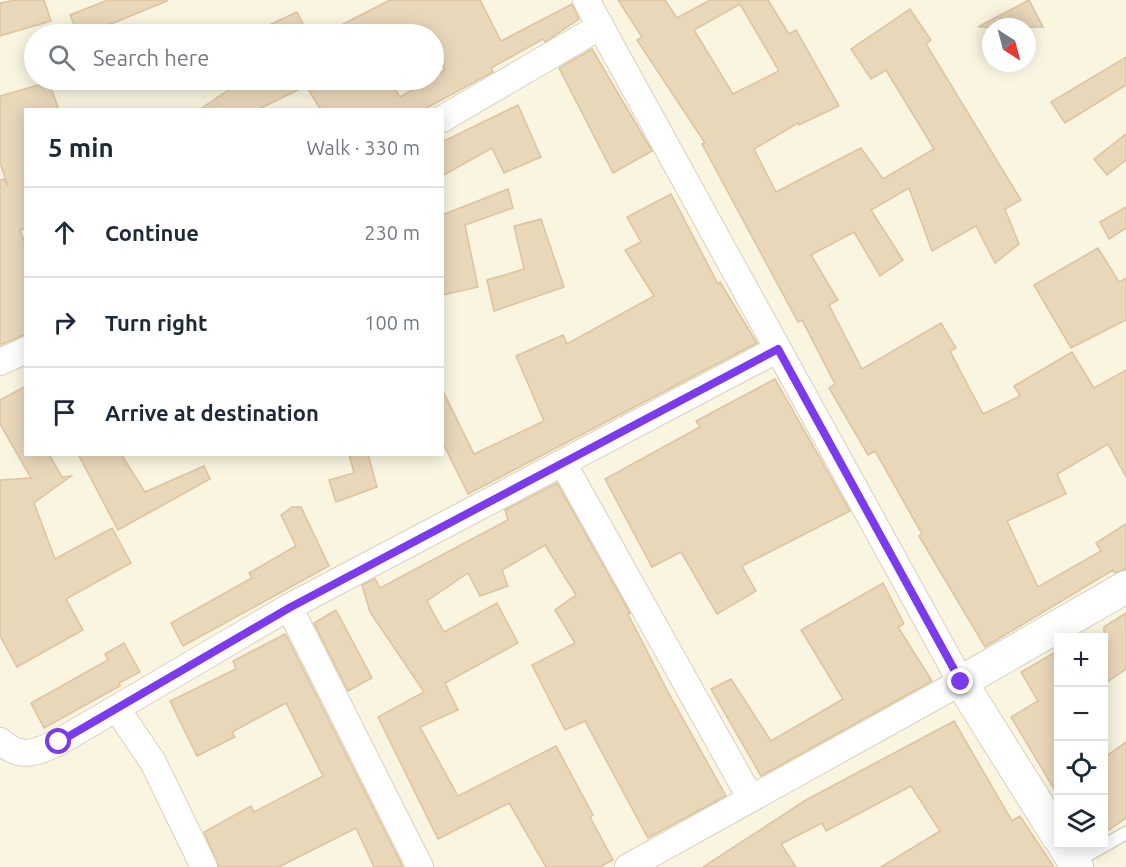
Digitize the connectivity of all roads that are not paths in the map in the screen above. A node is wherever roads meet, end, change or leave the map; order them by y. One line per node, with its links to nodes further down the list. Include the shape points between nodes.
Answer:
1 (586, 0): 2 (street)
2 (601, 26): 3 (street); 4 (street)
3 (444, 118)
4 (778, 349): 7 (street); 10 (street)
5 (24, 351): 6 (street)
6 (0, 362)
7 (563, 463): 9 (street); 13 (street)
8 (1126, 587): 10 (street)
9 (289, 608): 11 (street); 17 (street)
10 (961, 682): 13 (street); 15 (street)
11 (117, 708): 12 (street, via 34,753 12,752); 16 (street, via 153,762)
12 (0, 741)
13 (751, 799): 18 (street)
14 (1126, 833): 15 (lane)
15 (1068, 853)
16 (204, 867)
17 (420, 867)
18 (628, 867)

